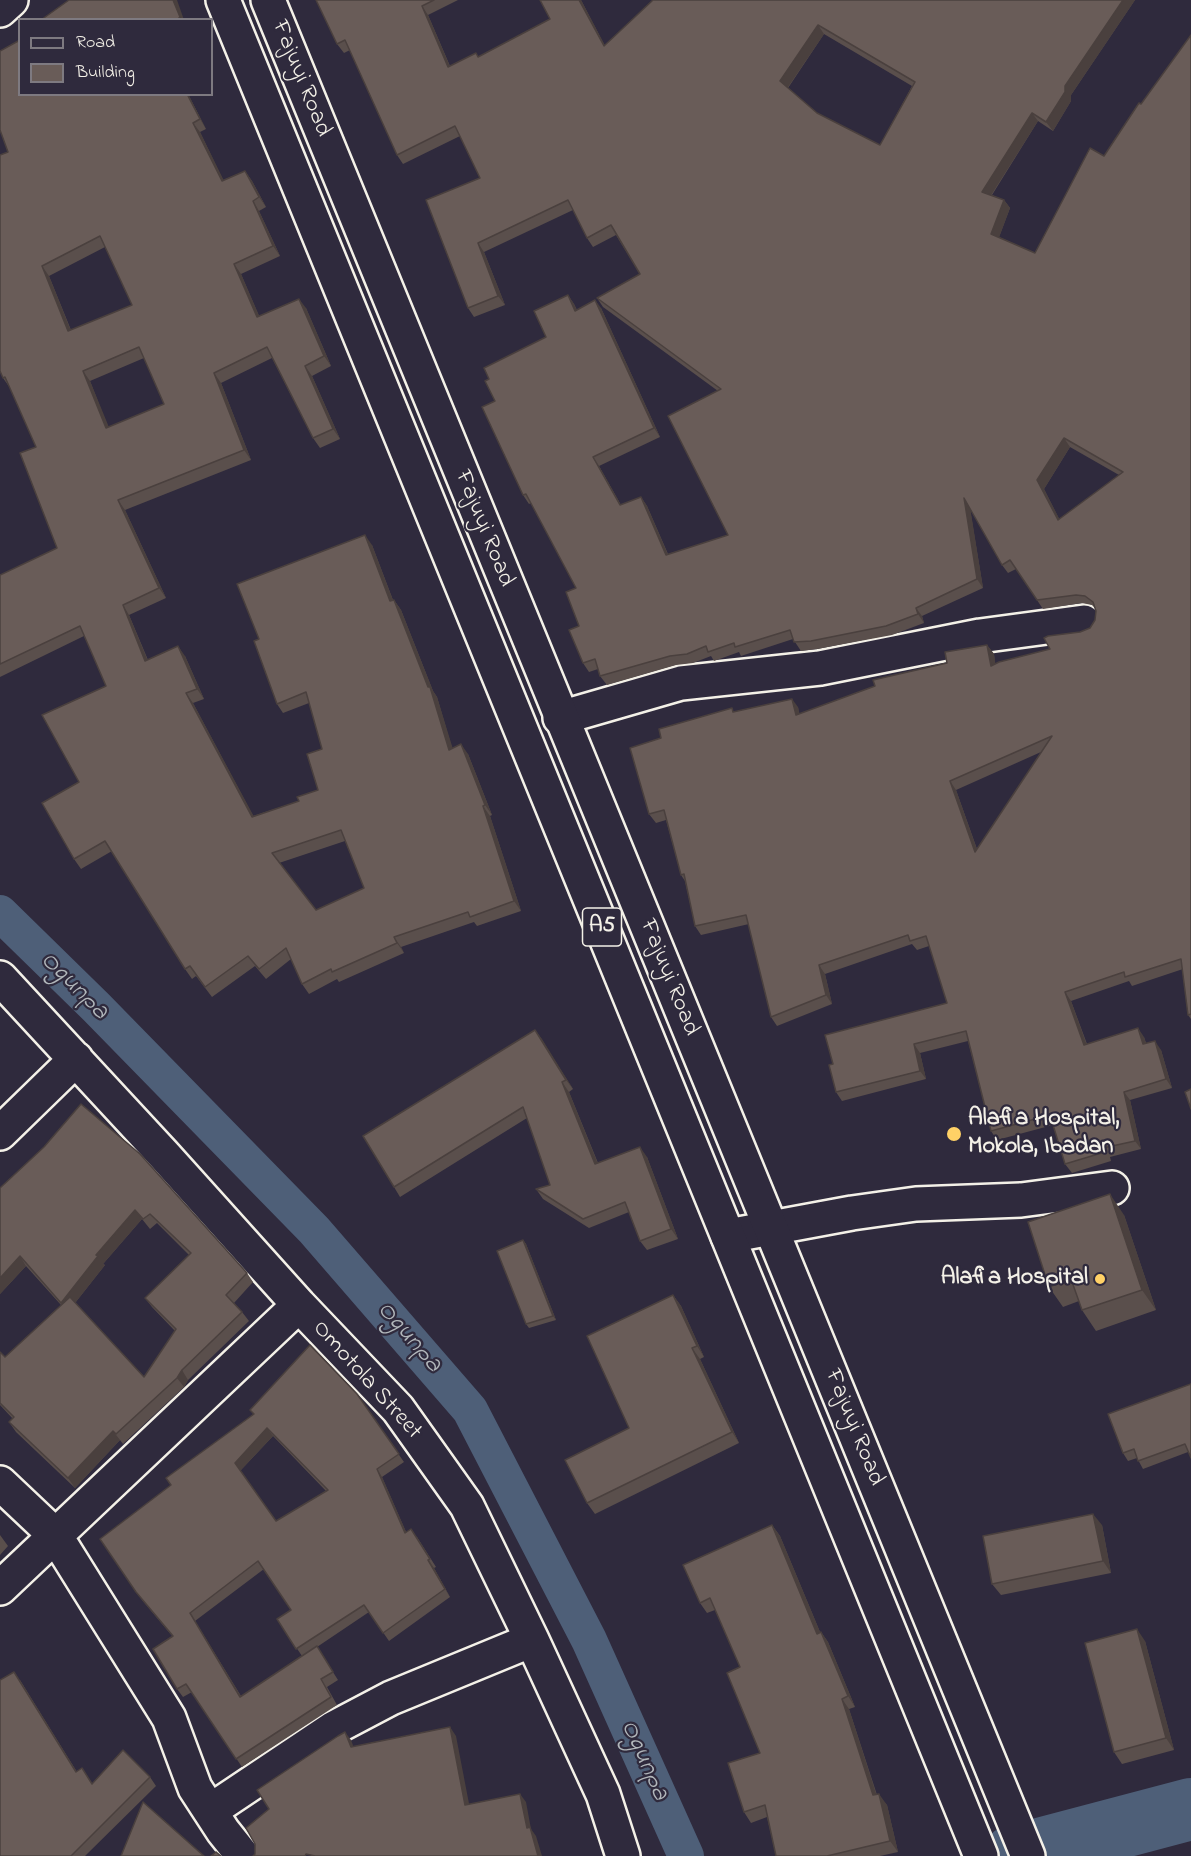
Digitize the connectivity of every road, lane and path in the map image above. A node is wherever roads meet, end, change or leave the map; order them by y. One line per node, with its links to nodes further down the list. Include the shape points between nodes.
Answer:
1 (11, 0): 4 (main road)
2 (223, 0): 12 (main road, Fajuyi Road / A5)
3 (268, 0): 6 (main road, Fajuyi Road / A5)
4 (0, 10)
5 (1084, 622): 6 (main road, via 980,636 820,668 681,683)
6 (560, 718): 11 (main road, Fajuyi Road / A5)
7 (0, 978): 8 (main road, Omotola Street)
8 (76, 1059): 9 (main road); 13 (main road, Omotola Street)
9 (0, 1133)
10 (1112, 1188): 11 (main road, via 1021,1200 916,1204)
11 (771, 1229): 12 (main road); 19 (main road, Fajuyi Road / A5)
12 (728, 1236): 20 (main road, Fajuyi Road / A5)
13 (299, 1305): 15 (main road); 17 (main road, Omotola Street, via 398,1409 467,1506)
14 (0, 1483): 15 (main road)
15 (55, 1535): 16 (main road); 18 (main road, via 169,1718 195,1788)
16 (0, 1588)
17 (532, 1640): 18 (main road, via 391,1698 334,1728); 22 (main road, Omotola Street, via 603,1794)
18 (210, 1811): 21 (main road)
19 (1025, 1850)
20 (981, 1855)
21 (243, 1856)
22 (623, 1856)

